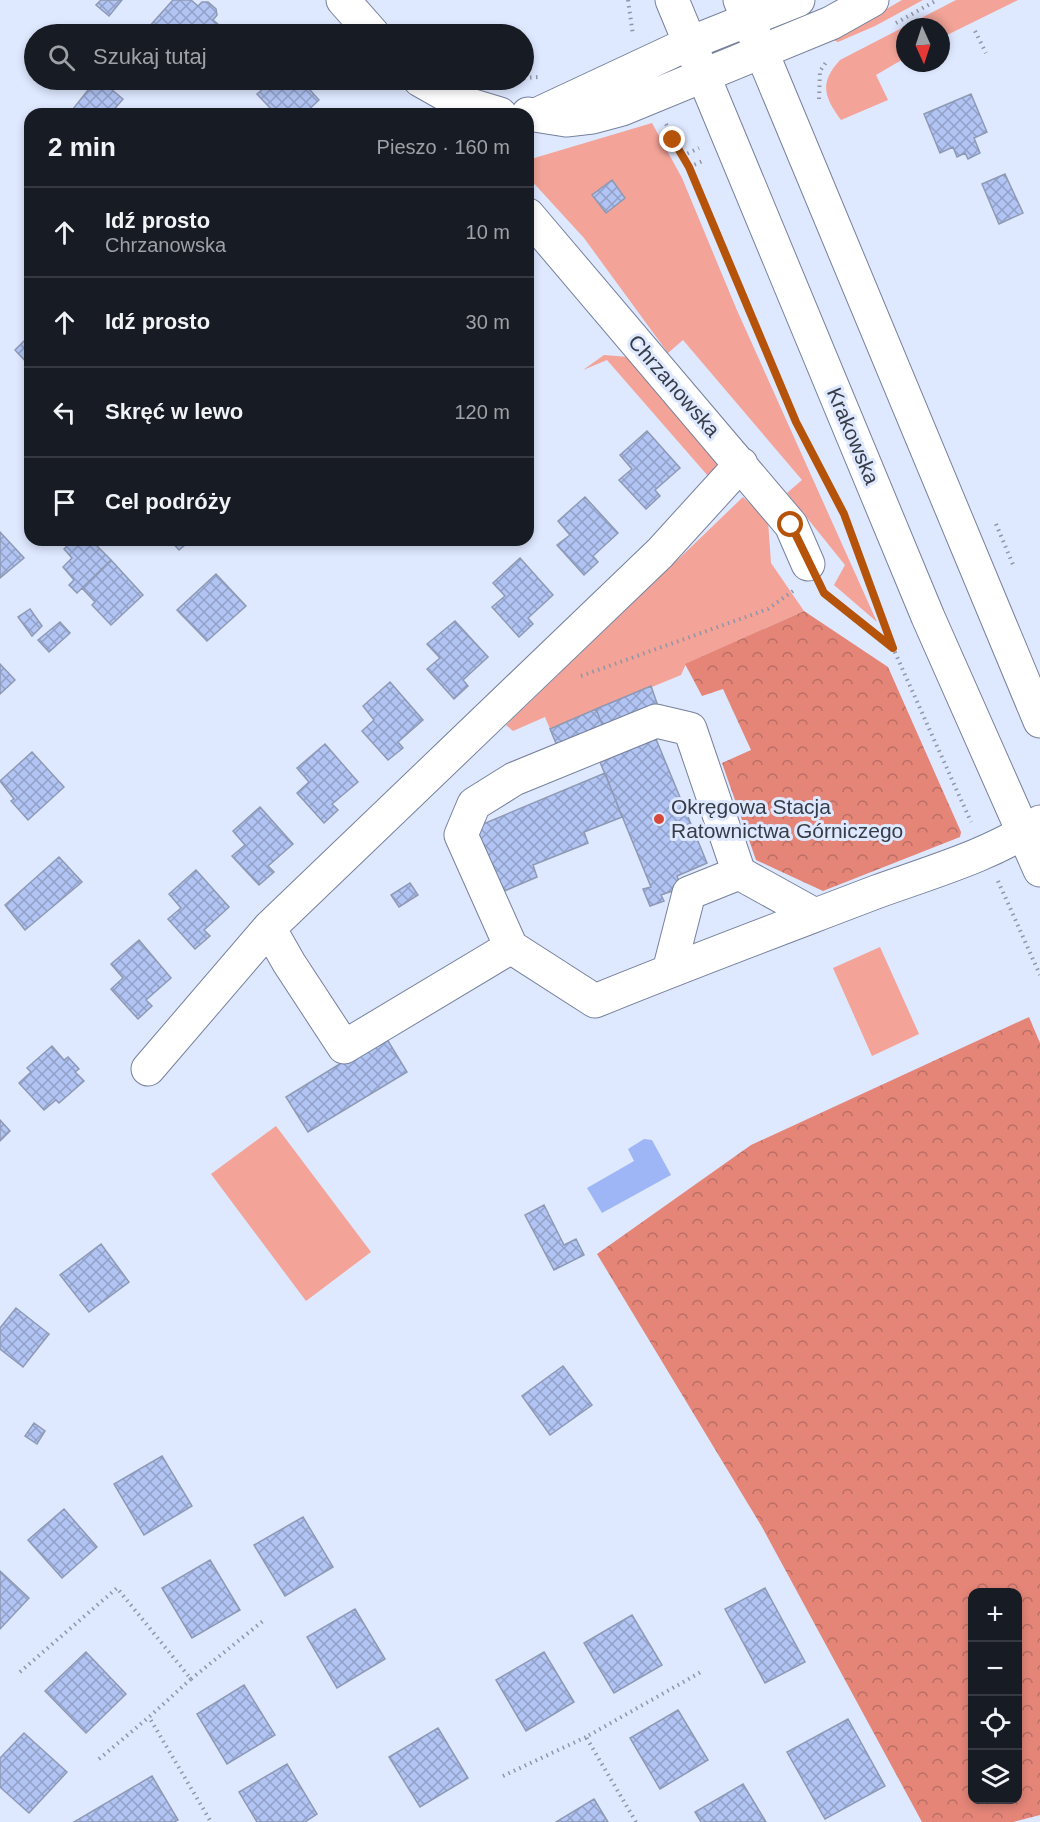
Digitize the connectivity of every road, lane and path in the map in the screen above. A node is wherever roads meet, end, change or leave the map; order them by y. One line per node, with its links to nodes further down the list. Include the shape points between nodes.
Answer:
1 (343, 0): 8 (main road)
2 (628, 0): 10 (path)
3 (672, 0): 11 (main road, Krakowska)
4 (798, 0): 6 (main road)
5 (938, 0): 7 (path)
6 (745, 10): 11 (main road); 12 (main road)
7 (880, 13): 12 (main road, via 831,22)
8 (364, 24)
9 (975, 31): 13 (path)
10 (634, 42)
11 (690, 43): 15 (main road, Krakowska); 19 (main road)
12 (762, 52): 15 (main road); 27 (main road)
13 (986, 53)
14 (829, 58): 17 (path, via 820,71)
15 (704, 75): 20 (main road, via 622,109 591,117 566,120); 28 (main road, Krakowska, via 928,618)
16 (438, 90): 18 (main road)
17 (820, 104)
18 (479, 108)
19 (534, 114)
20 (534, 114)
21 (662, 114): 25 (path, via 689,167 796,422 844,514)
22 (534, 222): 23 (main road, Chrzanowska)
23 (741, 464): 24 (main road, Chrzanowska, via 791,525); 33 (main road, via 660,553)
24 (808, 564): 25 (path, via 824,593); 26 (path, via 793,591 768,609)
25 (893, 648): 29 (path)
26 (573, 679)
27 (1040, 721)
28 (1032, 828): 29 (main road); 30 (main road, Krakowska)
29 (985, 851): 32 (main road); 36 (path)
30 (1040, 870)
31 (739, 873): 32 (main road); 34 (main road, via 690,729 656,721 514,779 474,804 461,836); 35 (main road, via 689,893)
32 (814, 915): 35 (main road)
33 (269, 928): 34 (main road, via 344,1047); 37 (main road)
34 (511, 947): 35 (main road, via 595,1001)
35 (669, 971)
36 (1040, 975)
37 (148, 1069)
38 (263, 1621): 41 (path)
39 (20, 1672): 41 (path, via 117,1588)
40 (701, 1672): 43 (path)
41 (191, 1679): 42 (path)
42 (149, 1717): 44 (path); 46 (path)
43 (586, 1737): 45 (path); 47 (path)
44 (99, 1759)
45 (503, 1776)
46 (211, 1822)
47 (636, 1822)

